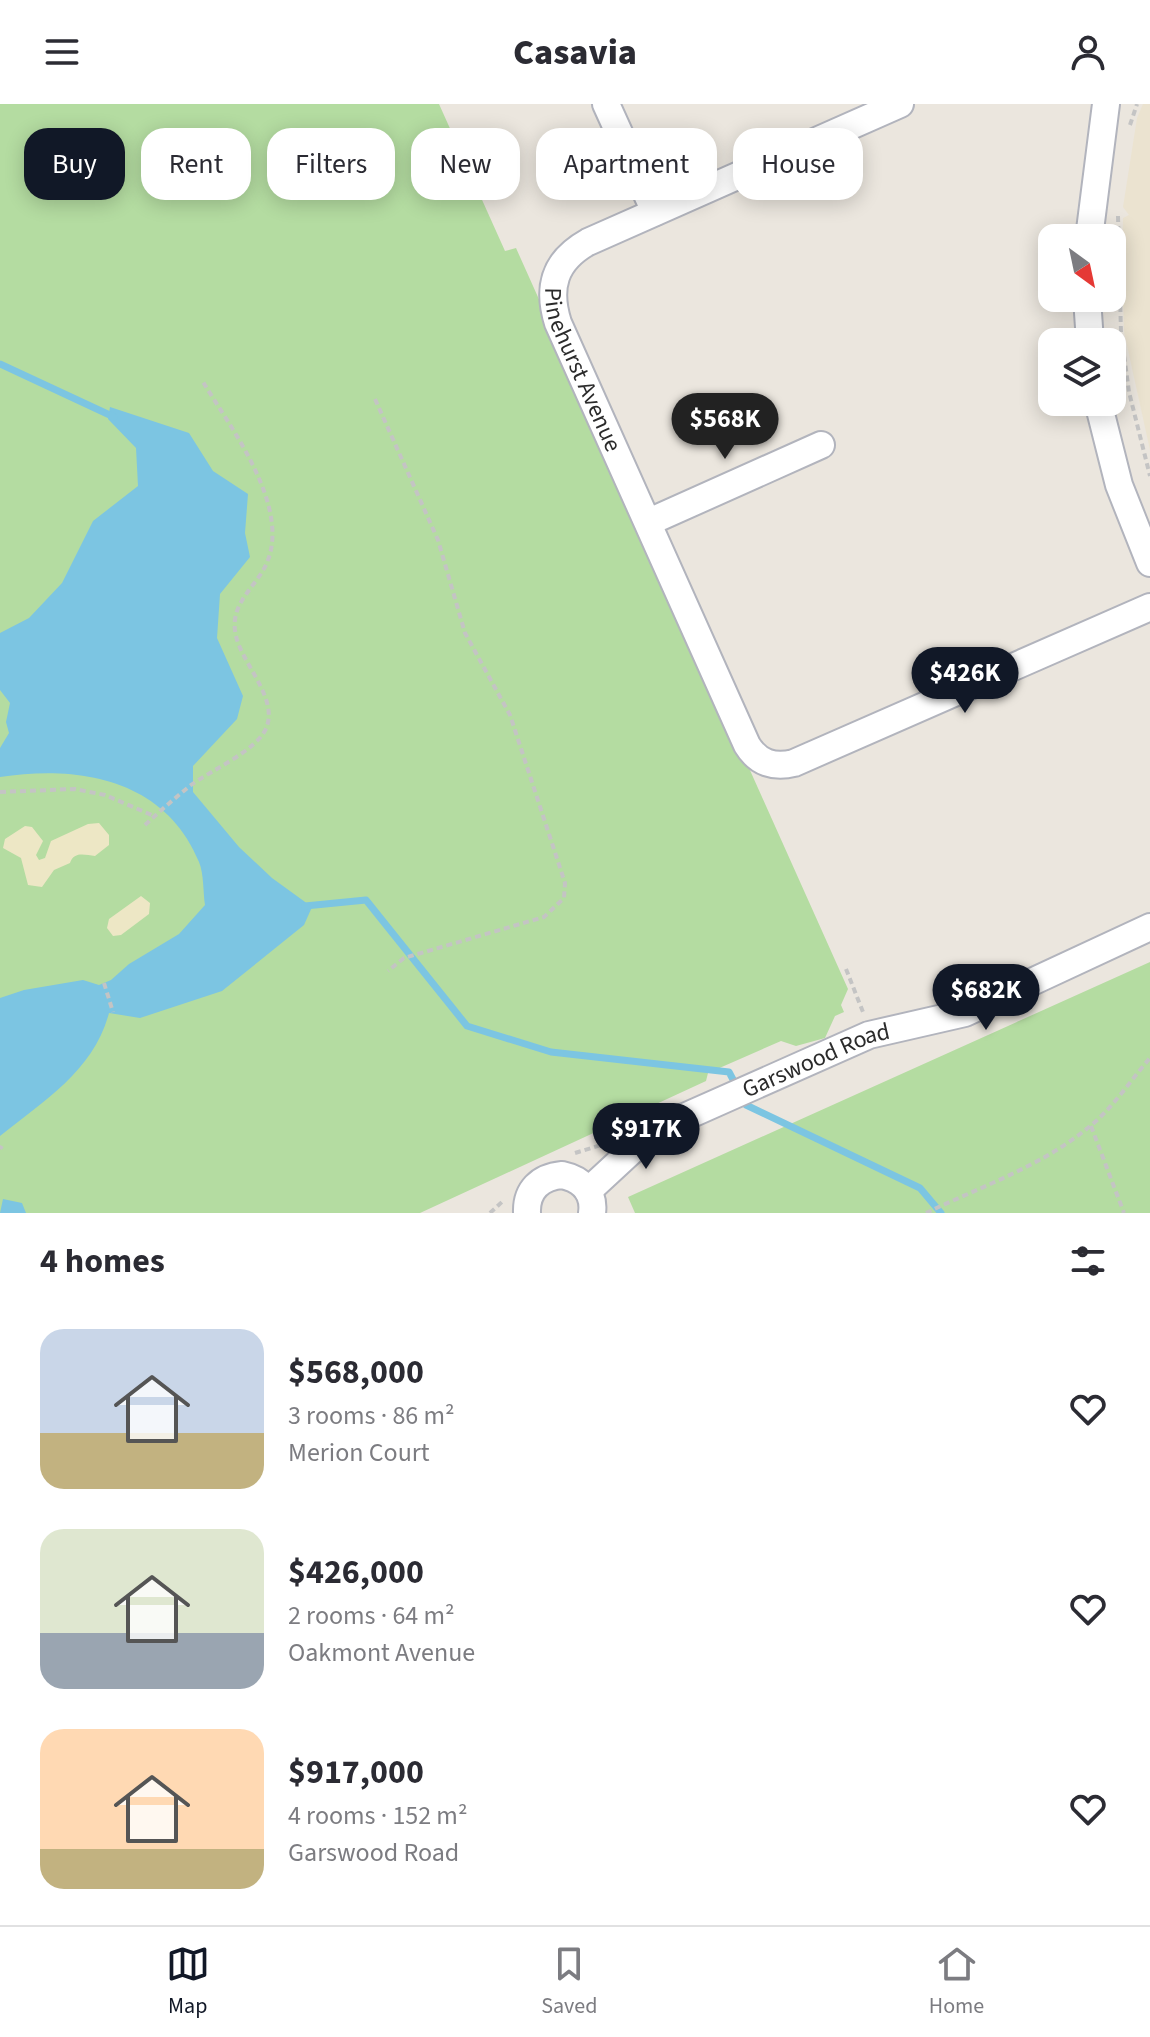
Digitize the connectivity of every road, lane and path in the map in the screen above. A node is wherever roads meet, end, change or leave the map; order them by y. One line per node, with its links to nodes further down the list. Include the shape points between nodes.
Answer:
1 (606, 104): 7 (street)
2 (900, 104): 7 (street, Pinehurst Avenue)
3 (1106, 104): 8 (street)
4 (1137, 104): 5 (path)
5 (1128, 137)
6 (1116, 207): 13 (path, via 1121,333)
7 (655, 212): 14 (street, Pinehurst Avenue, via 578,247 562,264 551,294 558,323)
8 (1091, 224)
9 (203, 382): 19 (path, via 269,506 273,535 268,561 238,604 235,621 236,637 269,709 267,727 255,743)
10 (375, 399): 23 (path, via 438,540 465,633 510,715 565,883 564,898 544,917 418,953)
11 (1101, 416): 15 (street, via 1110,454)
12 (821, 445): 14 (street)
13 (1150, 476)
14 (649, 522): 17 (street, Pinehurst Avenue, via 747,745 771,765 794,763)
15 (1144, 534): 16 (street)
16 (1150, 563)
17 (1150, 607)
18 (0, 792): 19 (path, via 75,789 105,795)
19 (154, 816): 20 (path)
20 (145, 825)
21 (1150, 927): 29 (street, Garswood Road, via 965,1013 869,1035 680,1119 641,1142)
22 (846, 969): 26 (path)
23 (388, 971)
24 (104, 983): 25 (path)
25 (113, 1012)
26 (866, 1019)
27 (1150, 1058): 28 (path)
28 (1091, 1126): 31 (path, via 1050,1155); 32 (path)
29 (590, 1202): 30 (street, via 573,1177 550,1176 536,1184)
30 (527, 1213)
31 (926, 1213)
32 (1124, 1213)

